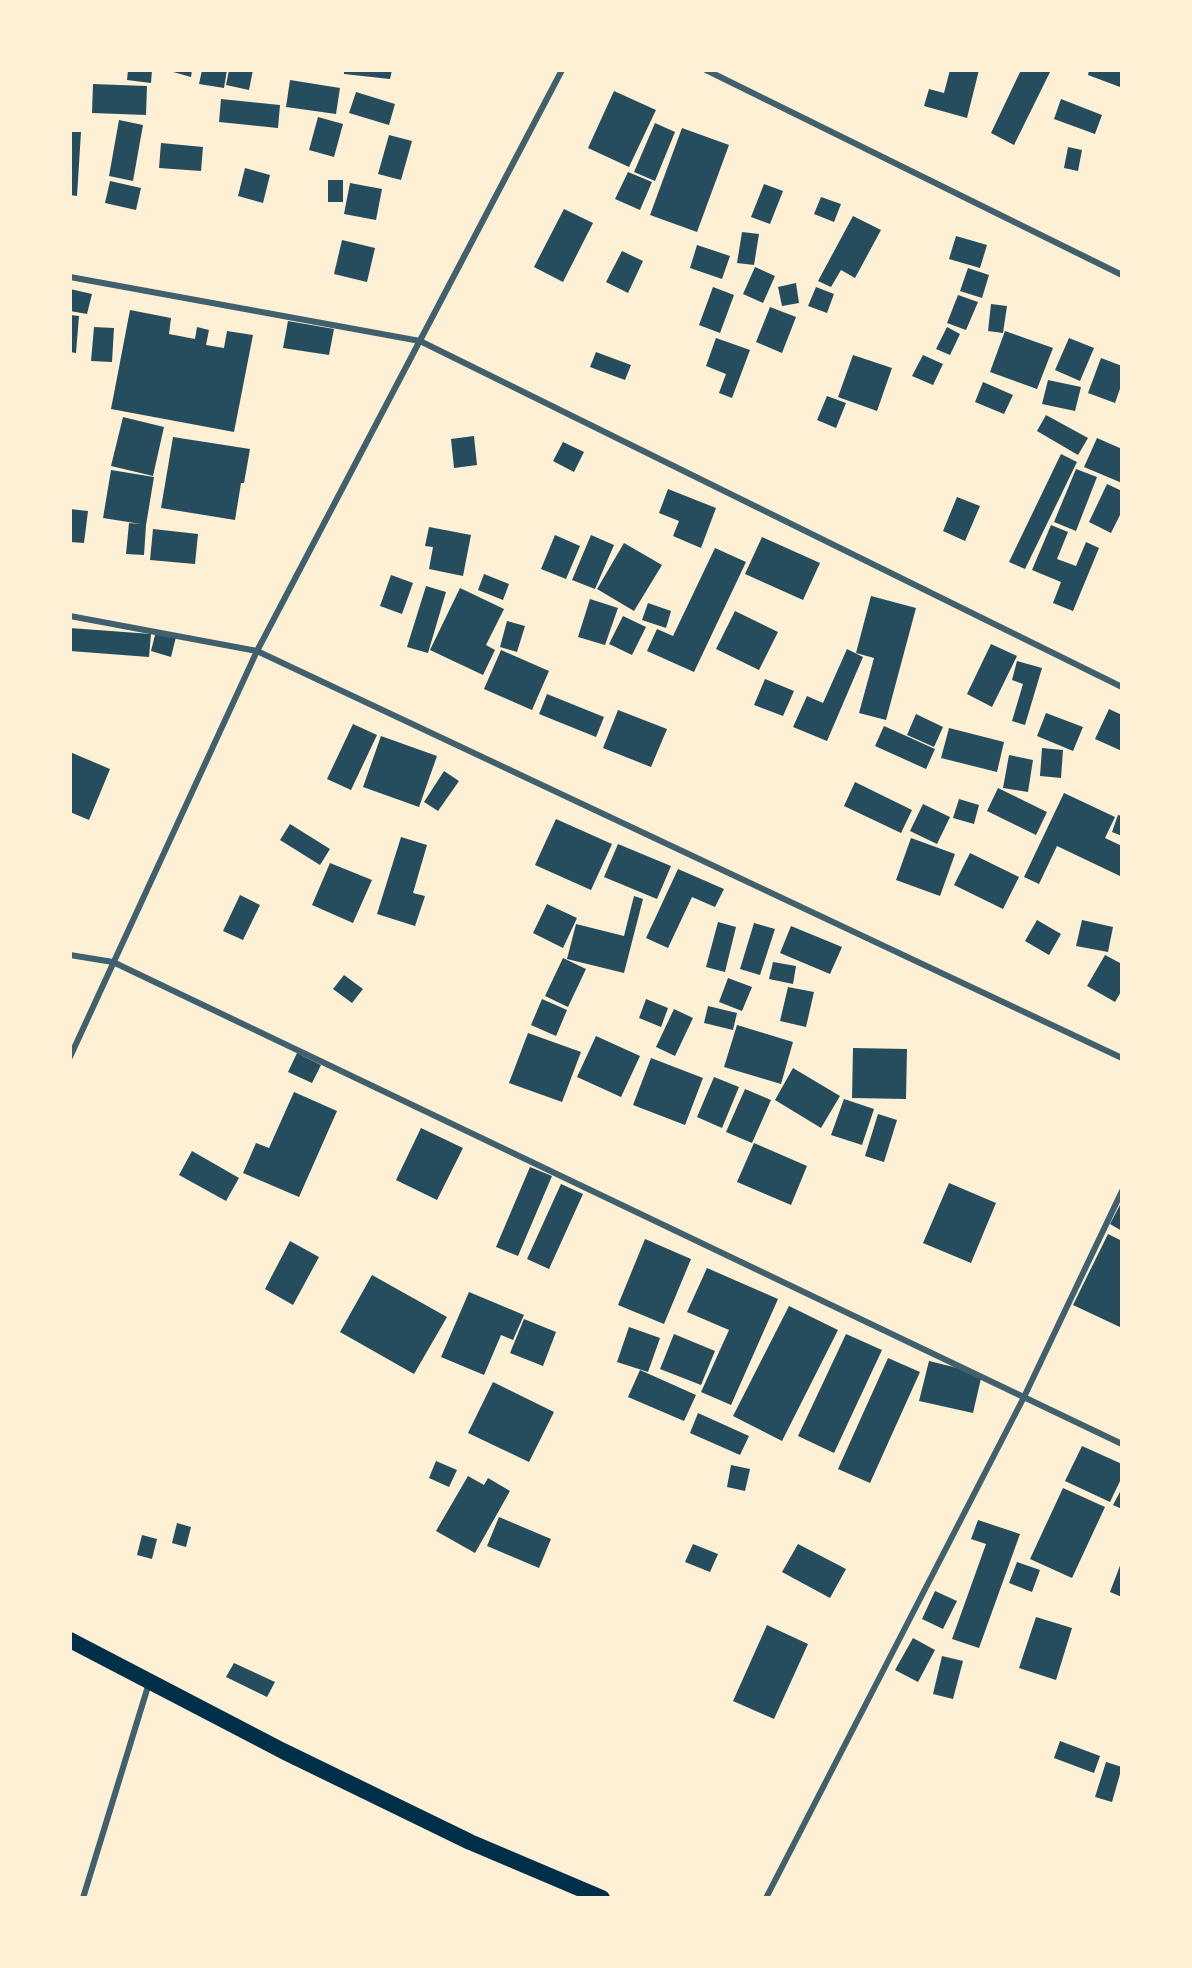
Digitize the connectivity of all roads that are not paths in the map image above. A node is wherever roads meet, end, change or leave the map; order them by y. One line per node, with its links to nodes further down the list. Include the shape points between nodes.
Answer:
1 (562, 70): 5 (street)
2 (706, 70): 3 (street)
3 (1122, 275)
4 (70, 277): 5 (street)
5 (420, 340): 7 (street); 8 (street)
6 (70, 616): 7 (street)
7 (257, 651): 10 (street); 12 (street)
8 (1122, 687)
9 (70, 955): 10 (street)
10 (113, 962): 11 (street); 14 (street)
11 (70, 1057)
12 (1122, 1058)
13 (1122, 1191): 14 (street)
14 (1024, 1397): 15 (street); 20 (street)
15 (1122, 1443)
16 (70, 1640): 17 (highway)
17 (150, 1681): 18 (street); 19 (highway, via 459,1837)
18 (83, 1898)
19 (602, 1898)
20 (766, 1898)

